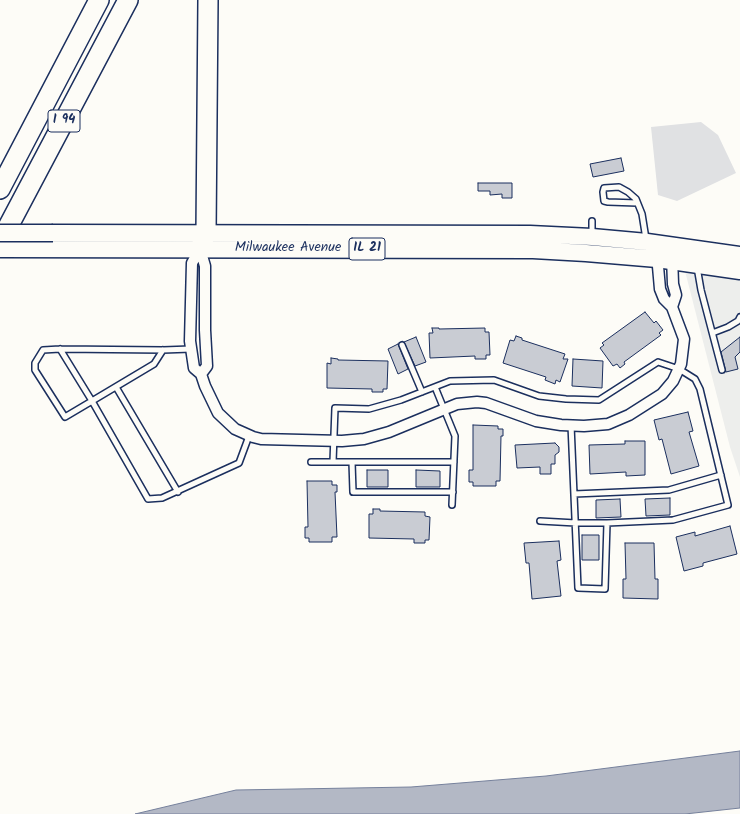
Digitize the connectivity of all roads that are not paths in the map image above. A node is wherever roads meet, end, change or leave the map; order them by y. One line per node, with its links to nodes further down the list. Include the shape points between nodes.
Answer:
1 (99, 0): 4 (highway, I 94)
2 (128, 0): 10 (highway, I 94)
3 (208, 0): 9 (highway)
4 (0, 189)
5 (637, 203): 5 (lane, via 636,199 619,187 604,188 604,201); 12 (lane)
6 (592, 221): 8 (lane)
7 (0, 233): 9 (main road, Milwaukee Avenue / IL 21, bridge, via 53,233)
8 (592, 237): 9 (main road, Milwaukee Avenue / IL 21, via 493,233); 12 (main road, Milwaukee Avenue / IL 21)
9 (203, 241): 11 (main road, Milwaukee Avenue / IL 21); 12 (main road, Milwaukee Avenue / IL 21, via 586,253); 19 (street); 20 (street, via 192,263)
10 (0, 242)
11 (0, 249)
12 (661, 250): 13 (main road); 14 (main road); 16 (street, via 674,284 676,295); 16 (street, via 660,289 664,299)
13 (740, 254)
14 (697, 264): 15 (main road); 18 (lane)
15 (740, 271)
16 (672, 306): 25 (street, via 684,339)
17 (740, 317): 18 (lane, via 728,327)
18 (712, 332): 26 (lane)
19 (206, 333): 20 (lane); 27 (street, via 207,366)
20 (190, 334): 23 (street)
21 (402, 345): 30 (lane)
22 (60, 349): 24 (lane); 31 (lane); 31 (lane, via 43,350 35,363 35,370 65,417)
23 (191, 349): 24 (lane); 27 (street, via 194,368)
24 (163, 350): 28 (lane, via 154,364)
25 (679, 369): 29 (lane, via 658,362 599,400 539,396 494,380 450,381); 33 (street, via 662,394 629,415 608,424); 40 (lane, via 695,379 700,389)
26 (722, 370)
27 (201, 374): 34 (street, via 218,413 235,429)
28 (116, 387): 31 (lane); 41 (lane)
29 (435, 387): 30 (lane); 32 (lane)
30 (422, 392): 35 (lane, via 369,409 335,408)
31 (92, 402): 41 (lane, via 148,499 162,498)
32 (444, 409): 33 (street, via 457,404 486,403 536,421); 35 (street, via 383,434 364,439); 39 (lane, via 455,436)
33 (571, 425): 43 (lane)
34 (249, 436): 35 (street, via 261,439); 41 (lane, via 239,463)
35 (333, 440): 37 (lane)
36 (312, 462): 37 (lane)
37 (333, 462): 38 (lane)
38 (352, 462): 39 (lane); 42 (lane, via 352,492)
39 (454, 462): 42 (lane)
40 (721, 476): 43 (lane, via 669,490); 46 (lane, via 728,505 673,520)
41 (178, 492)
42 (453, 492): 44 (lane)
43 (574, 494): 47 (lane)
44 (452, 505)
45 (540, 522): 47 (lane)
46 (607, 522): 47 (lane); 47 (lane, via 605,589 578,588)
47 (576, 523)

